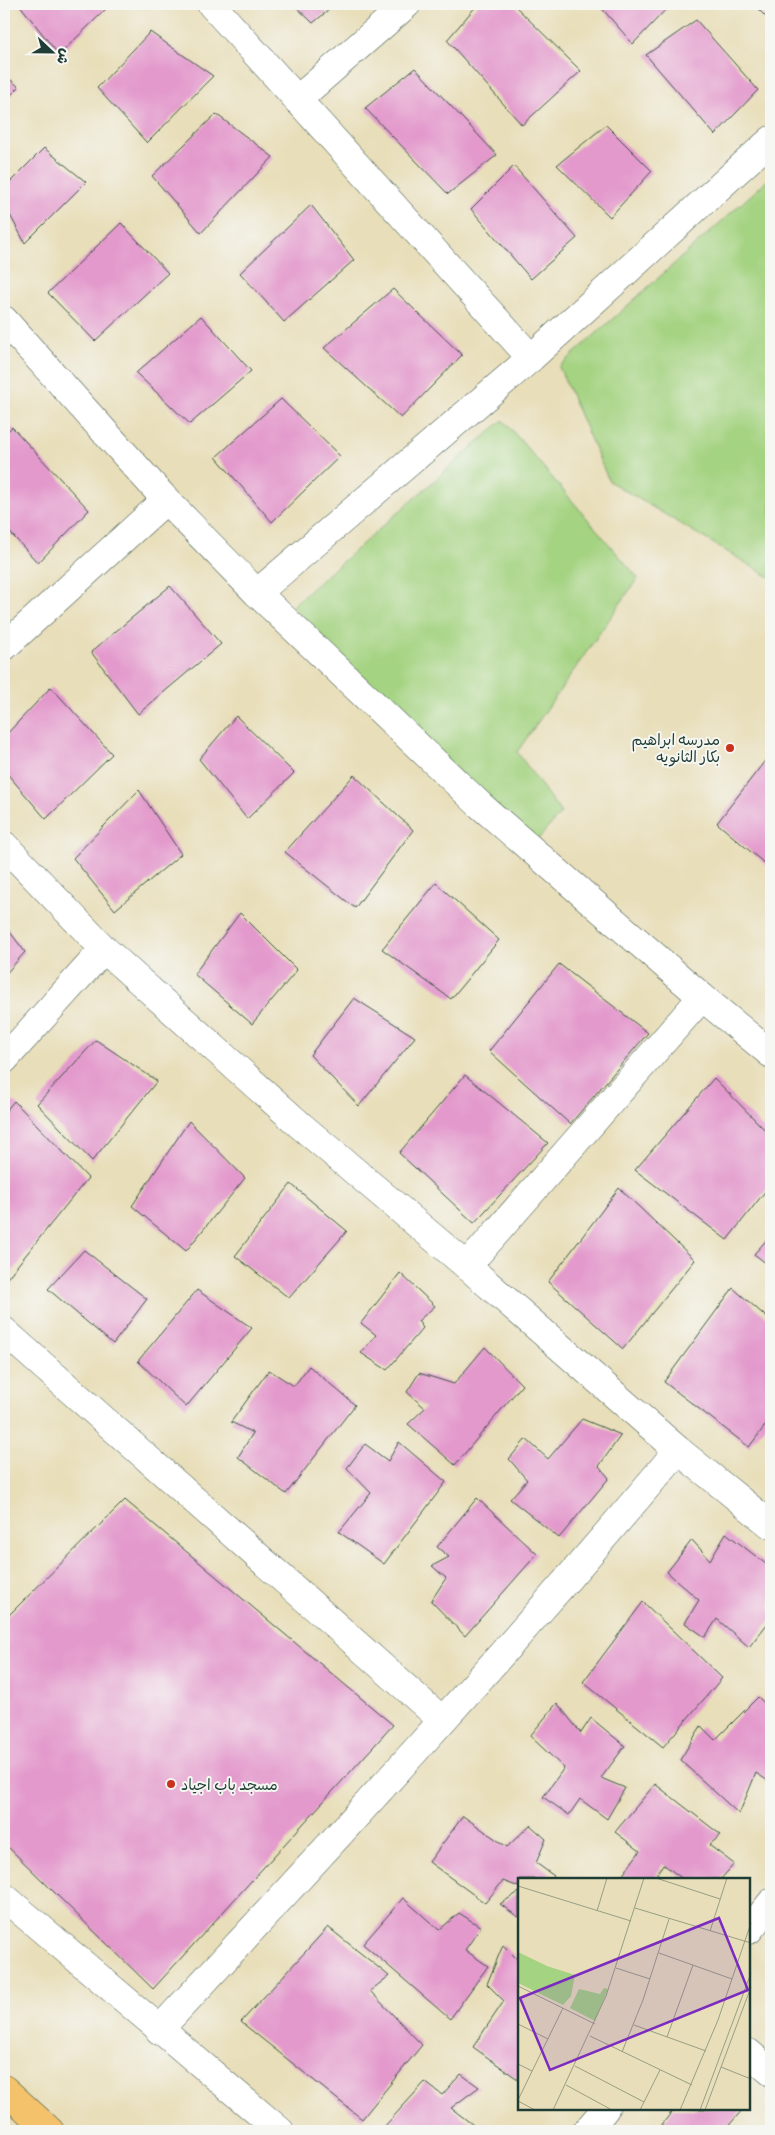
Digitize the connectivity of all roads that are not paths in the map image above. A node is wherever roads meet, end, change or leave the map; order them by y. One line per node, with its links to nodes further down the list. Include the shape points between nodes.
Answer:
1 (210, 4): 3 (street)
2 (407, 4): 3 (street)
3 (297, 100): 6 (street)
4 (771, 140): 6 (street)
5 (4, 320): 7 (street)
6 (531, 358): 8 (street)
7 (166, 500): 8 (street); 9 (street)
8 (257, 593): 12 (street, via 480,805)
9 (4, 648)
10 (4, 845): 11 (street)
11 (104, 949): 14 (street); 15 (street, via 300,1125)
12 (702, 997): 13 (street); 15 (street)
13 (771, 1054)
14 (4, 1060)
15 (467, 1266): 17 (street)
16 (4, 1331): 19 (street)
17 (678, 1450): 18 (street); 19 (street, via 572,1576)
18 (771, 1525)
19 (442, 1720): 23 (street)
20 (4, 1897): 23 (street)
21 (771, 1902): 22 (street)
22 (750, 1929)
23 (159, 2030): 29 (street)
24 (750, 2054): 25 (street)
25 (771, 2072)
26 (4, 2089): 28 (main road)
27 (604, 2110): 30 (street)
28 (50, 2131)
29 (280, 2131)
30 (587, 2131)

